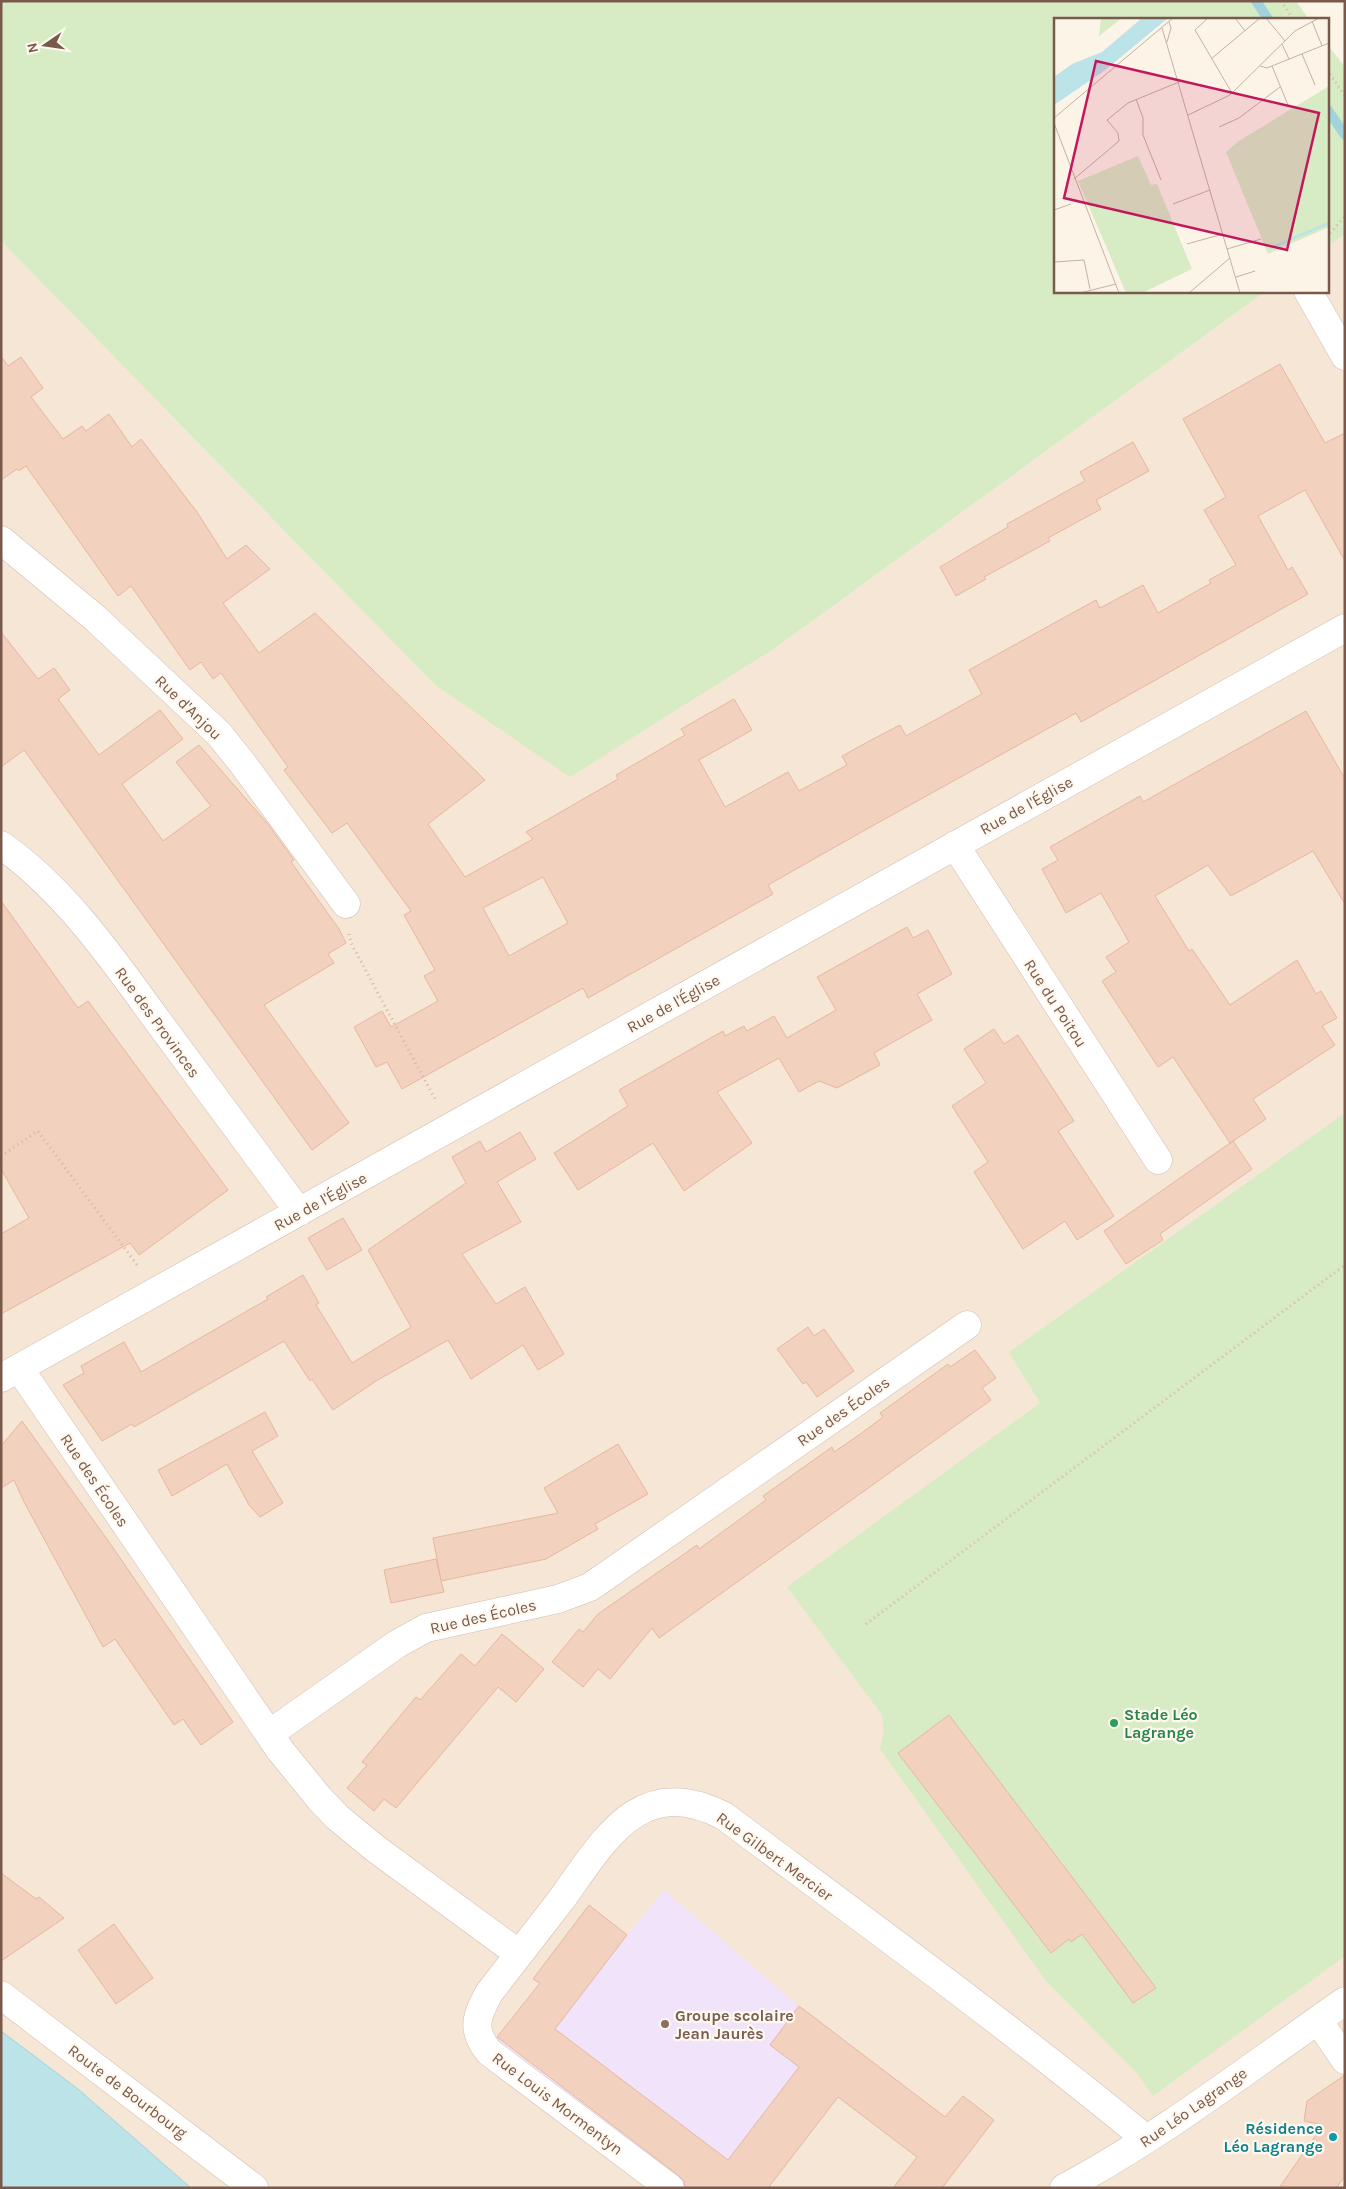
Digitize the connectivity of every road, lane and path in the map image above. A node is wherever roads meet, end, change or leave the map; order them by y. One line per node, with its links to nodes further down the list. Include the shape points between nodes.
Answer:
1 (1281, 1): 2 (path)
2 (1292, 18)
3 (1328, 71): 4 (path)
4 (1345, 96)
5 (1345, 216): 6 (path)
6 (1328, 236)
7 (1309, 292): 8 (street)
8 (1345, 356)
9 (1, 540): 13 (street, Rue d'Anjou, via 95,618 219,734)
10 (1342, 635): 11 (street, Rue de l'Église)
11 (955, 845): 14 (street, Rue de l'Église); 16 (street, Rue du Poitou)
12 (3, 849): 17 (street, Rue des Provinces, via 59,898 110,956)
13 (346, 904): 14 (path, via 345,923 351,943)
14 (450, 1128): 17 (street, Rue de l'Église)
15 (1, 1156): 19 (path, via 38,1131)
16 (1158, 1160)
17 (300, 1212): 19 (street, Rue de l'Église)
18 (1345, 1265): 22 (path)
19 (157, 1292): 21 (street, Rue de l'Église)
20 (967, 1325): 23 (street, Rue des Écoles, via 590,1587 558,1599 426,1628 397,1644)
21 (10, 1373): 23 (street, Rue des Écoles)
22 (866, 1624)
23 (269, 1734): 24 (street, via 337,1817)
24 (519, 1954): 29 (street, Rue Gilbert Mercier, via 619,1824 650,1806 680,1802 694,1804 724,1816 960,1992); 31 (street, Rue Louis Mormentyn, via 481,2008 477,2033 480,2040 489,2052)
25 (1, 1995): 30 (street, Route de Bourbourg)
26 (1345, 2002): 27 (street, Rue Léo Lagrange)
27 (1318, 2020): 28 (street); 29 (street, Rue Léo Lagrange)
28 (1345, 2060)
29 (1146, 2139): 32 (street, Rue Léo Lagrange)
30 (254, 2188)
31 (670, 2188)
32 (1064, 2188)

